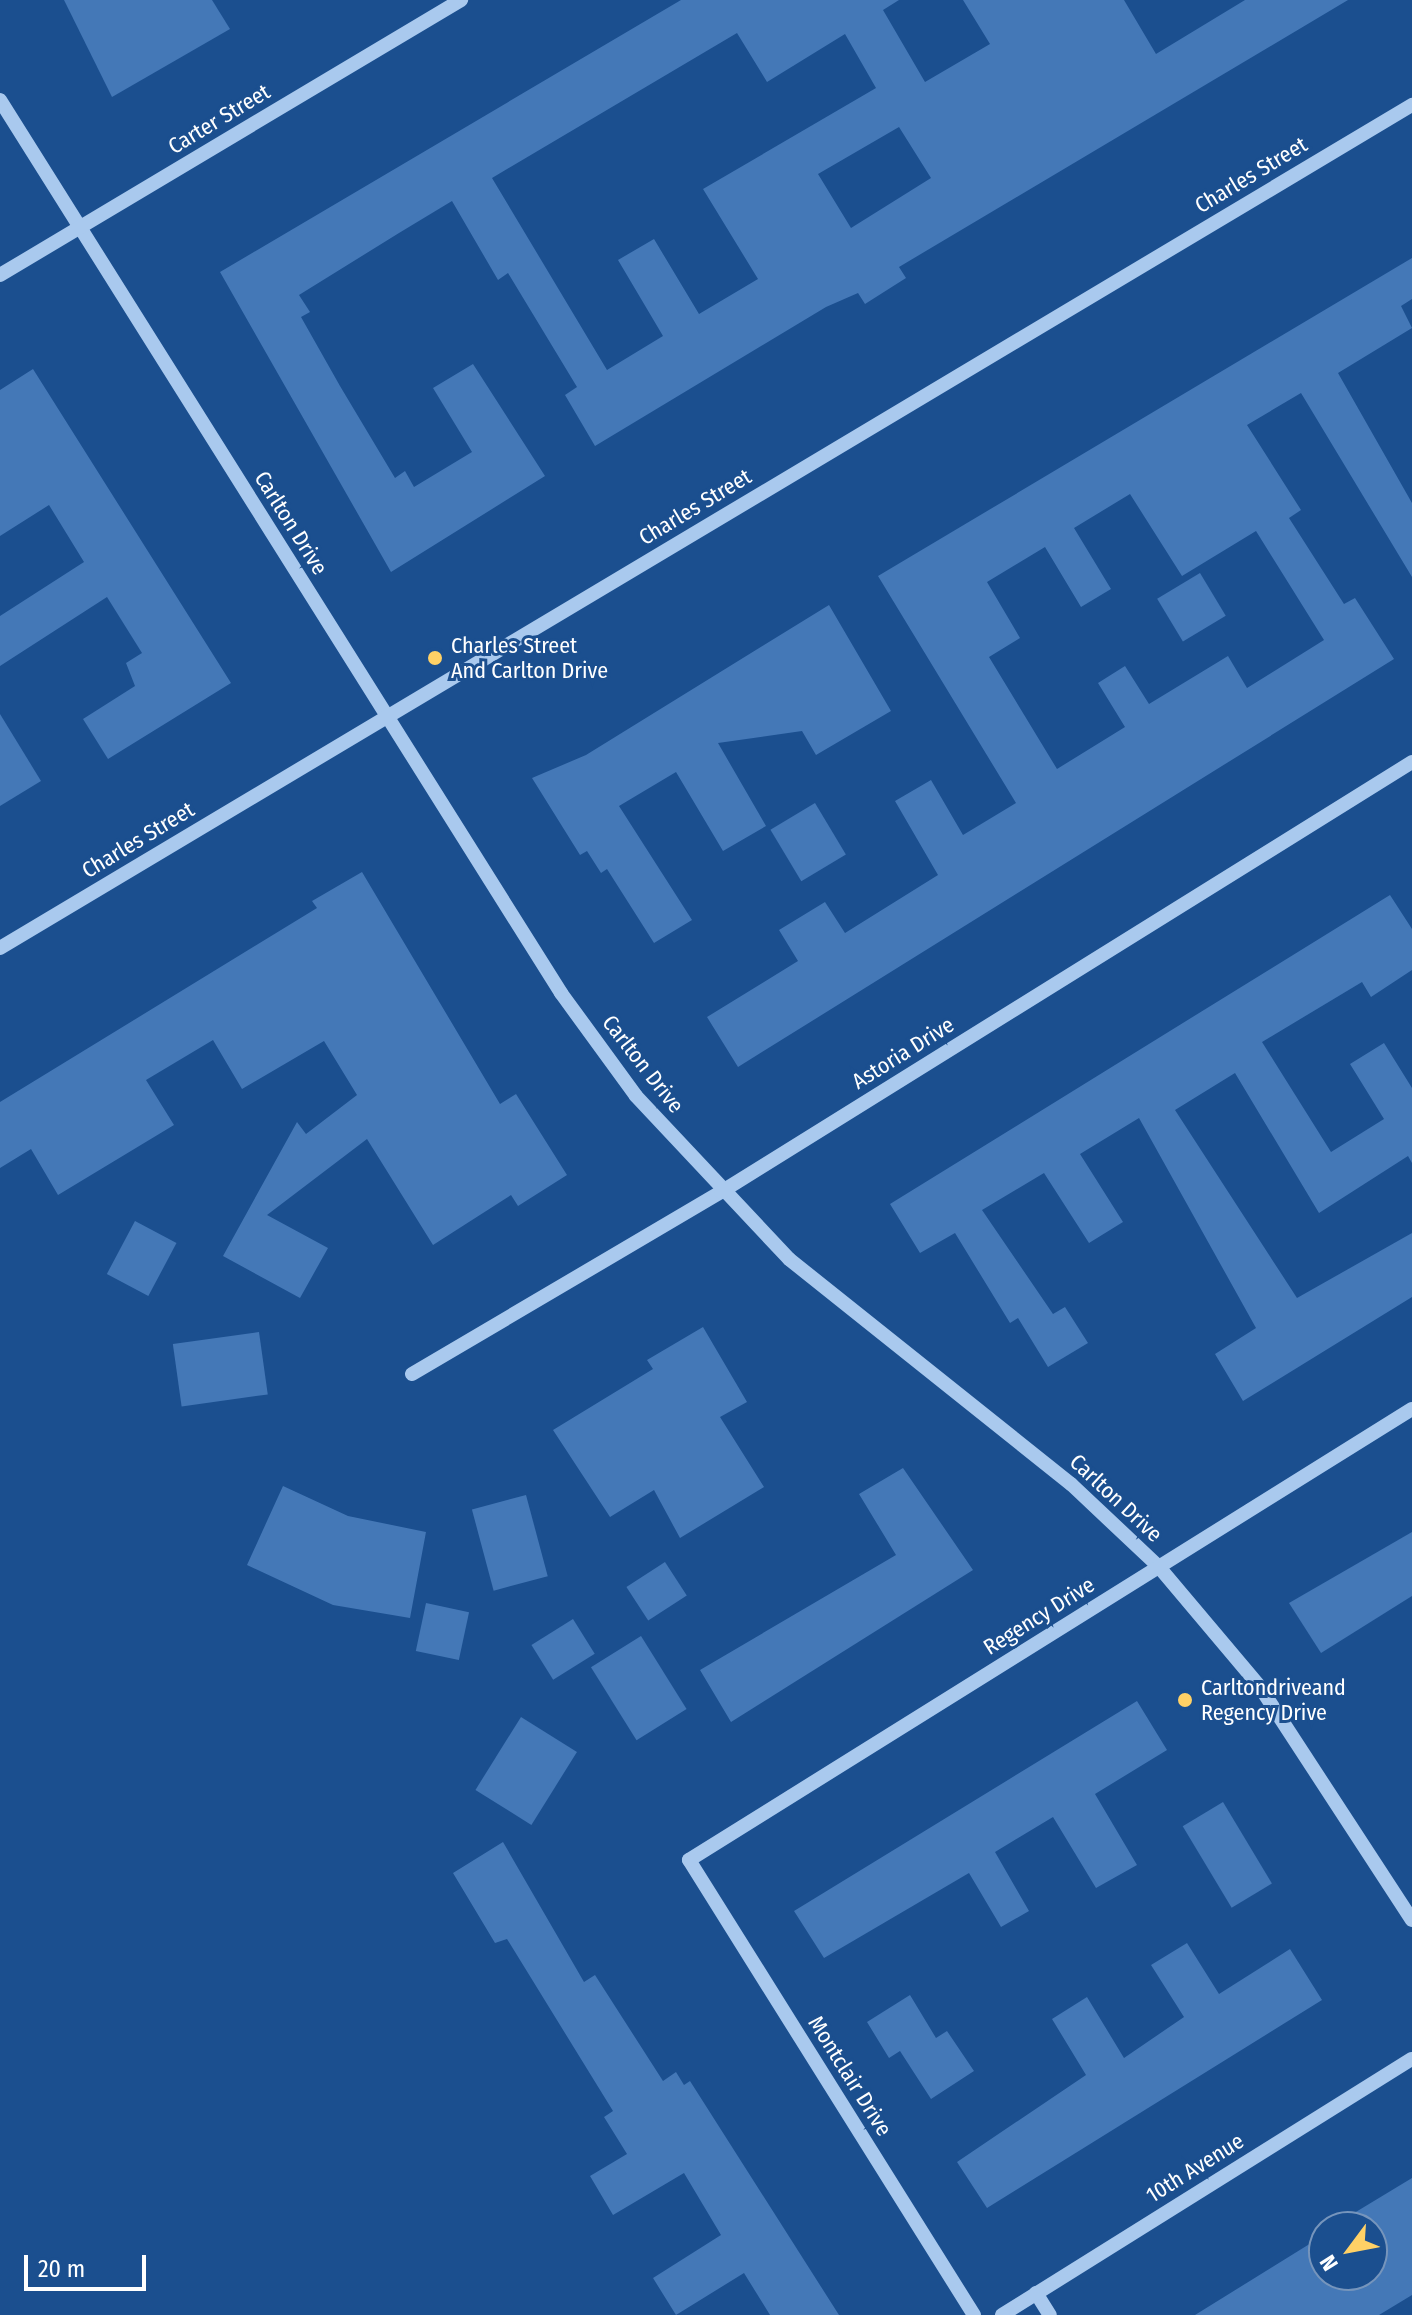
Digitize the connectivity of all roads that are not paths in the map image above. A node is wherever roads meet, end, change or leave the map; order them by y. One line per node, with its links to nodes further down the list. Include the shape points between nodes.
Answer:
1 (461, 0): 4 (street, Carter Street)
2 (0, 100): 4 (street, Carlton Drive)
3 (1412, 105): 6 (street, Charles Street)
4 (80, 227): 5 (street, Carter Street); 6 (street, Carlton Drive)
5 (0, 275)
6 (387, 717): 8 (street, Charles Street); 9 (street, Carlton Drive, via 561,993 636,1096)
7 (1412, 762): 9 (street, Astoria Drive)
8 (0, 948)
9 (721, 1192): 10 (street, Astoria Drive); 12 (street, Carlton Drive, via 789,1259 1071,1484)
10 (412, 1374)
11 (1412, 1409): 12 (street, Regency Drive)
12 (1159, 1567): 13 (street, Regency Drive); 14 (street, Carlton Drive, via 1260,1687)
13 (689, 1860): 17 (street, Montclair Drive)
14 (1412, 1920)
15 (1412, 2059): 16 (street, 10th Avenue)
16 (1036, 2293): 18 (street, 10th Avenue); 19 (street)
17 (974, 2315)
18 (1002, 2315)
19 (1050, 2315)

